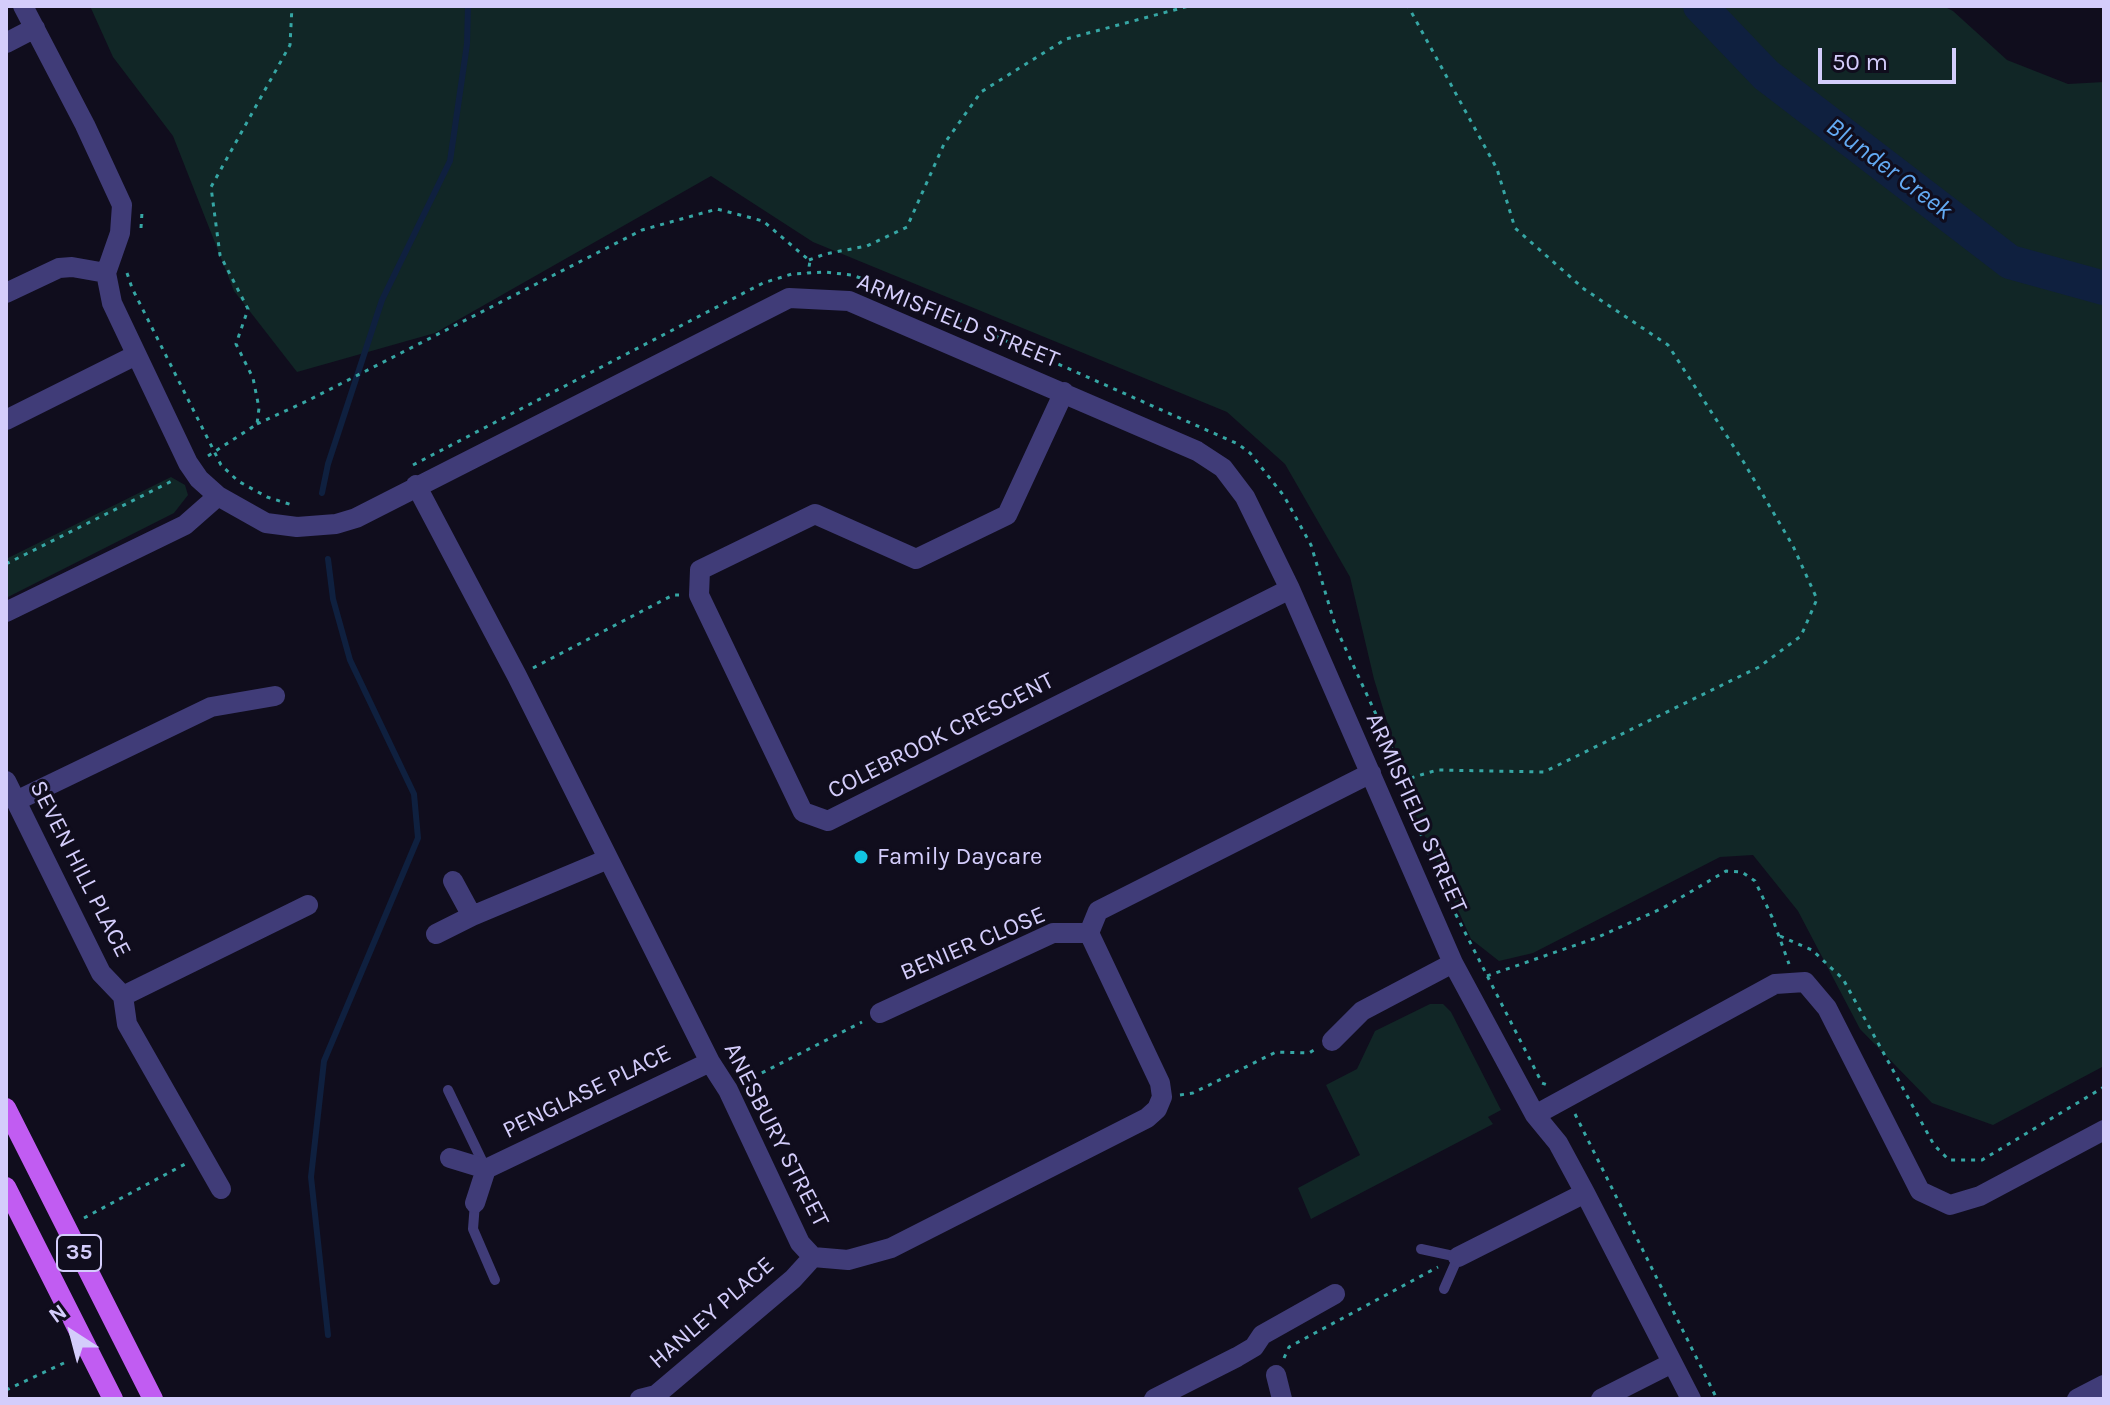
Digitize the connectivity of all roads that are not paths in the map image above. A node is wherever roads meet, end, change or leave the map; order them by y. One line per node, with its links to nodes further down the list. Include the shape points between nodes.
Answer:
1 (23, 6): 2 (street)
2 (35, 28): 3 (street); 4 (street, via 122,205 120,233)
3 (6, 43)
4 (106, 273): 5 (street, via 59,268); 6 (street, ARMISFIELD STREET, via 112,303)
5 (6, 293)
6 (136, 355): 8 (street); 10 (street, ARMISFIELD STREET, via 195,473)
7 (1064, 392): 9 (street, ARMISFIELD STREET, via 849,301 789,298); 11 (street, ARMISFIELD STREET, via 1197,451 1223,468 1245,497); 11 (street, COLEBROOK CRESCENT, via 1007,515 916,559 815,514 700,570 699,595 803,812 828,821)
8 (6, 420)
9 (416, 485): 10 (street, ARMISFIELD STREET, via 356,518 297,527 266,523); 17 (street, ANESBURY STREET)
10 (218, 496): 12 (street, via 185,525)
11 (1290, 589): 14 (street, ARMISFIELD STREET)
12 (6, 612)
13 (275, 696): 16 (street, via 211,707)
14 (1371, 773): 21 (street, via 1098,911); 23 (street, ARMISFIELD STREET)
15 (6, 781): 16 (street, SEVEN HILL PLACE)
16 (16, 801): 24 (street, SEVEN HILL PLACE, via 101,973)
17 (608, 859): 20 (street); 27 (street, ANESBURY STREET)
18 (453, 881): 20 (street)
19 (308, 905): 24 (street)
20 (472, 916): 22 (street)
21 (1089, 933): 25 (street, BENIER CLOSE, via 1053,933); 39 (street, ANESBURY STREET, via 1160,1083 1157,1109 891,1248 848,1260)
22 (436, 934)
23 (1453, 963): 26 (street, via 1362,1011); 30 (street, ARMISFIELD STREET)
24 (123, 996): 35 (street, SEVEN HILL PLACE, via 127,1024)
25 (880, 1013)
26 (1332, 1041)
27 (710, 1062): 33 (street, PENGLASE PLACE); 39 (street, ANESBURY STREET, via 800,1243)
28 (448, 1090): 33 (lane)
29 (6, 1108): 48 (main road, 35)
30 (1535, 1115): 31 (street, via 1775,984 1805,982 1827,1008 1920,1191 1950,1205 1980,1196); 36 (street, ARMISFIELD STREET, via 1558,1143)
31 (2104, 1130)
32 (450, 1158): 33 (street, PENGLASE PLACE)
33 (486, 1169): 37 (street, PENGLASE PLACE)
34 (6, 1187): 47 (main road, 35)
35 (221, 1189)
36 (1585, 1193): 40 (street); 44 (street, ARMISFIELD STREET)
37 (475, 1203): 41 (lane, via 473,1229)
38 (1421, 1249): 40 (lane)
39 (813, 1257): 49 (street, HANLEY PLACE, via 656,1395)
40 (1458, 1257): 42 (lane)
41 (495, 1280)
42 (1444, 1289)
43 (1335, 1294): 50 (street, via 1262,1335 1237,1357)
44 (1672, 1363): 52 (street); 53 (street, ARMISFIELD STREET)
45 (1276, 1375): 51 (street)
46 (2104, 1385): 54 (street)
47 (113, 1399)
48 (153, 1399)
49 (640, 1399)
50 (1154, 1399)
51 (1282, 1399)
52 (1601, 1399)
53 (1691, 1399)
54 (2077, 1399)

